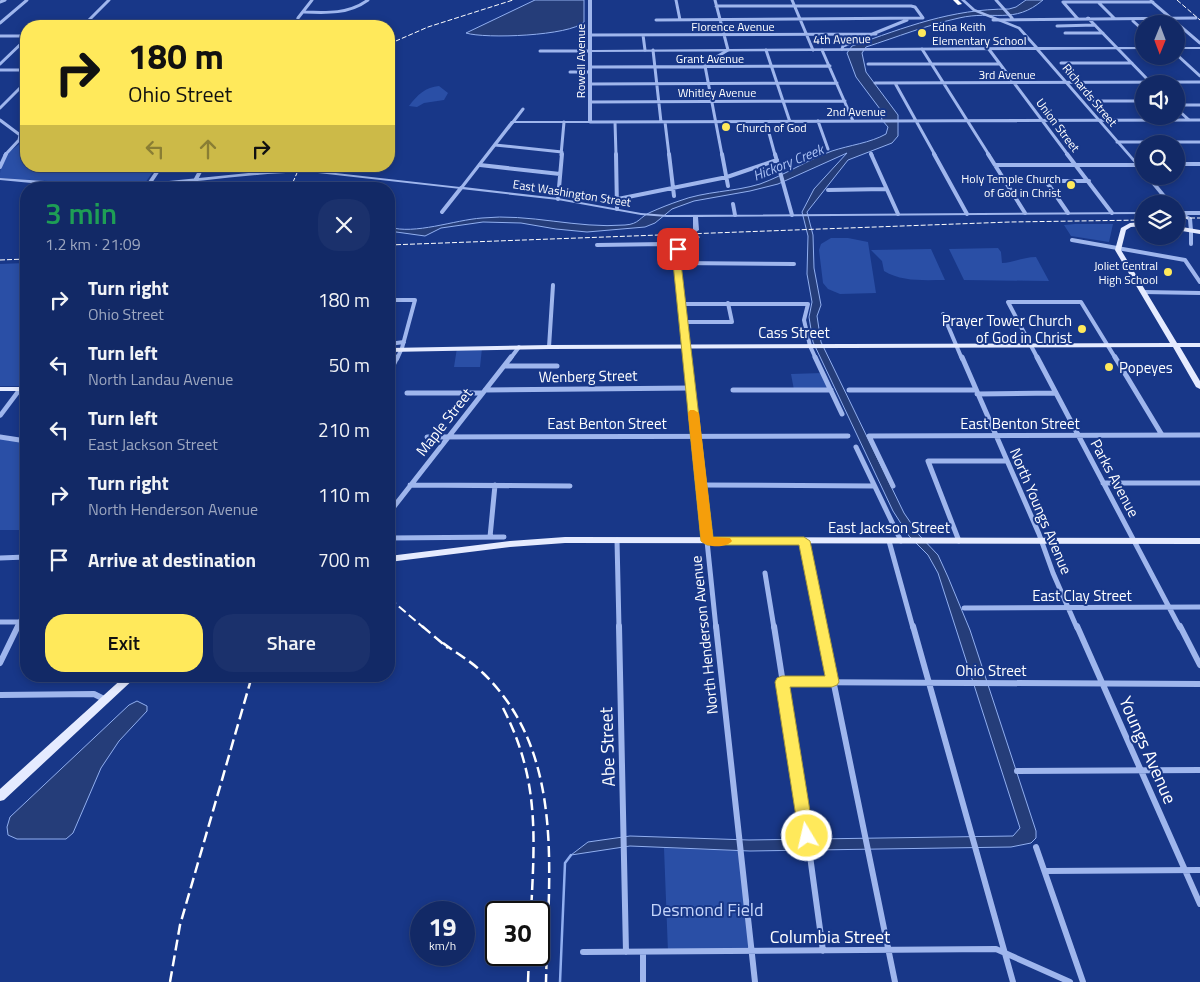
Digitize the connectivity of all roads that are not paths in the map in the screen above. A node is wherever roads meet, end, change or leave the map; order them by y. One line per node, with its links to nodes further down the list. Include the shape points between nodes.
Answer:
1 (5, 0): 14 (street)
2 (27, 0): 35 (street)
3 (109, 0): 29 (street)
4 (312, 0): 18 (street)
5 (368, 0): 18 (street, via 348,10)
6 (590, 0): 43 (street, Rowell Avenue)
7 (676, 0): 32 (street)
8 (715, 0): 16 (street)
9 (792, 0): 17 (street)
10 (996, 0): 20 (street)
11 (961, 1): 28 (street, Richards Street, via 971,10)
12 (1062, 1): 15 (street); 21 (street)
13 (1152, 1): 15 (street); 19 (street)
14 (0, 2)
15 (1099, 3): 23 (street)
16 (716, 6): 17 (street); 33 (street)
17 (794, 6): 27 (street, via 913,6 922,19); 34 (street)
18 (304, 12): 30 (street)
19 (1168, 15)
20 (1011, 17): 21 (street); 28 (street)
21 (1077, 18): 22 (street)
22 (1088, 18): 23 (street); 37 (street)
23 (1115, 18): 24 (street)
24 (1135, 18)
25 (1185, 18): 26 (street)
26 (1196, 18)
27 (909, 19): 34 (street); 42 (street)
28 (995, 19): 51 (street, Richards Street, via 1021,29)
29 (89, 20)
30 (298, 20)
31 (656, 20): 32 (street)
32 (680, 20): 33 (street)
33 (720, 20): 34 (street); 45 (street)
34 (800, 20): 41 (street)
35 (0, 23)
36 (1057, 26): 37 (street)
37 (1095, 26): 40 (street)
38 (1185, 30): 48 (street)
39 (1065, 33): 40 (street)
40 (1102, 33): 52 (street)
41 (806, 34): 42 (street, Florence Avenue); 45 (street, Florence Avenue); 62 (street)
42 (876, 34): 56 (street)
43 (590, 35): 44 (street, Florence Avenue); 65 (street, Rowell Avenue)
44 (642, 35): 45 (street, Florence Avenue); 58 (street)
45 (724, 35): 60 (street)
46 (0, 36): 47 (street)
47 (20, 38)
48 (1200, 43)
49 (20, 44): 69 (street)
50 (988, 48): 51 (street, 4th Avenue); 57 (street, 4th Avenue); 72 (street, Union Street)
51 (1037, 48): 52 (street, 4th Avenue); 86 (street, Richards Street)
52 (1117, 48): 53 (street, 4th Avenue); 68 (street)
53 (1135, 48)
54 (1185, 48): 55 (street)
55 (1200, 48)
56 (842, 49): 57 (street, 4th Avenue); 63 (street, 4th Avenue)
57 (922, 49): 71 (street)
58 (645, 50): 59 (street, 4th Avenue); 65 (street, 4th Avenue)
59 (653, 50): 60 (street, 4th Avenue); 73 (street)
60 (728, 50): 61 (street, 4th Avenue); 74 (street)
61 (766, 50): 62 (street, 4th Avenue); 75 (street)
62 (813, 50): 63 (street, 4th Avenue)
63 (822, 50): 76 (street)
64 (540, 51): 65 (street, 4th Avenue)
65 (590, 51): 77 (street, Rowell Avenue)
66 (1185, 62): 82 (street)
67 (1061, 63): 68 (street)
68 (1132, 63): 81 (street)
69 (0, 64)
70 (868, 64): 71 (street)
71 (932, 64): 72 (street); 92 (street)
72 (999, 64): 85 (street, Union Street)
73 (655, 66): 74 (street, Grant Avenue); 77 (street, Grant Avenue); 95 (street)
74 (705, 66): 75 (street, Grant Avenue); 89 (street)
75 (771, 66): 76 (street, Grant Avenue); 90 (street)
76 (830, 66): 91 (street)
77 (590, 69): 80 (street, Grant Avenue); 94 (street, Rowell Avenue)
78 (0, 70): 79 (street)
79 (20, 70)
80 (570, 72)
81 (1143, 75)
82 (1200, 76)
83 (875, 82): 84 (street, 3rd Avenue)
84 (895, 82): 92 (street, 3rd Avenue); 114 (street)
85 (1013, 82): 86 (street, 3rd Avenue); 92 (street, 3rd Avenue); 116 (street, Union Street)
86 (1066, 82): 93 (street, 3rd Avenue); 117 (street, Richards Street)
87 (1185, 82): 88 (street, 3rd Avenue)
88 (1200, 82)
89 (708, 83): 90 (street); 95 (street); 99 (street)
90 (777, 83): 91 (street); 100 (street)
91 (837, 83): 101 (street)
92 (943, 83): 115 (street)
93 (1135, 83)
94 (590, 84): 95 (street); 103 (street, Rowell Avenue)
95 (657, 84): 98 (street)
96 (20, 88): 106 (street)
97 (1135, 100): 102 (street)
98 (659, 101): 99 (street, Whitley Avenue); 103 (street, Whitley Avenue); 122 (street)
99 (711, 101): 100 (street, Whitley Avenue); 123 (street)
100 (783, 101): 101 (street, Whitley Avenue); 125 (street)
101 (845, 101): 113 (street)
102 (1094, 101)
103 (590, 102): 120 (street, Rowell Avenue)
104 (1200, 105): 105 (street)
105 (1185, 106)
106 (0, 108)
107 (523, 109): 118 (street)
108 (1185, 116): 110 (street)
109 (0, 120): 140 (street, via 20,135)
110 (1189, 120): 111 (street, 2nd Avenue); 117 (street, 2nd Avenue)
111 (1200, 120)
112 (818, 121): 113 (street, 2nd Avenue); 125 (street, 2nd Avenue); 129 (street)
113 (853, 121): 114 (street, 2nd Avenue)
114 (917, 121): 115 (street, 2nd Avenue); 169 (street)
115 (967, 121): 116 (street, 2nd Avenue); 137 (street)
116 (1042, 121): 117 (street, 2nd Avenue); 138 (street, Union Street)
117 (1098, 121): 126 (street, Richards Street)
118 (513, 122): 119 (street, 2nd Avenue); 128 (street)
119 (564, 122): 120 (street, 2nd Avenue); 130 (street)
120 (590, 122): 121 (street, 2nd Avenue)
121 (615, 122): 122 (street, 2nd Avenue); 159 (street)
122 (663, 122): 123 (street, 2nd Avenue); 152 (street)
123 (716, 122): 124 (street, 2nd Avenue); 144 (street)
124 (766, 122): 125 (street, 2nd Avenue); 132 (street)
125 (790, 122)
126 (1117, 142): 127 (street); 133 (street, Richards Street)
127 (1200, 142)
128 (495, 145): 130 (street); 136 (street)
129 (828, 149)
130 (562, 152): 143 (street)
131 (871, 153): 154 (street)
132 (777, 160): 144 (street); 172 (street)
133 (1135, 163)
134 (1185, 164): 135 (street)
135 (1200, 164)
136 (480, 165): 143 (street); 153 (street)
137 (996, 165): 138 (street); 170 (street)
138 (1076, 165): 139 (street); 147 (street, Union Street)
139 (1135, 165)
140 (0, 167)
141 (200, 172): 146 (street)
142 (257, 172): 146 (street, East Washington Street); 153 (street, East Washington Street, via 318,172)
143 (560, 174): 158 (street)
144 (726, 176): 151 (street); 152 (street)
145 (0, 179): 148 (street, East Washington Street)
146 (196, 179): 149 (street, East Washington Street)
147 (1089, 181): 164 (street, via 1046,182); 165 (street, Union Street)
148 (45, 182)
149 (168, 182)
150 (1155, 185): 156 (street)
151 (728, 186)
152 (673, 187): 157 (street); 159 (street)
153 (461, 188): 158 (street, East Washington Street); 162 (street)
154 (886, 189): 155 (street); 168 (street)
155 (828, 190)
156 (1163, 195)
157 (674, 196)
158 (558, 199): 161 (street, East Washington Street)
159 (618, 199): 161 (street)
160 (733, 204): 171 (street)
161 (617, 209): 173 (street, East Washington Street, via 641,214)
162 (442, 212)
163 (1185, 212): 167 (street)
164 (1068, 213): 165 (street, East Washington Street); 170 (street, East Washington Street)
165 (1112, 213): 166 (street, East Washington Street)
166 (1135, 213)
167 (1200, 213)
168 (898, 214): 169 (street, East Washington Street); 172 (street, East Washington Street)
169 (967, 214): 170 (street, East Washington Street)
170 (1025, 214)
171 (735, 215): 172 (street, East Washington Street); 173 (street, East Washington Street)
172 (795, 215)
173 (695, 216): 179 (street)
174 (1185, 218): 175 (street)
175 (1191, 222): 180 (street); 181 (main road)
176 (1135, 225): 177 (main road)
177 (1123, 229): 186 (main road)
178 (1185, 229): 180 (main road)
179 (696, 230)
180 (1191, 230): 181 (main road); 184 (street)
181 (1200, 231)
182 (697, 237): 187 (street)
183 (1072, 240): 186 (street)
184 (1191, 244)
185 (597, 245): 187 (street, via 665,244)
186 (1118, 248): 190 (street, via 1185,260); 192 (main road)
187 (678, 249): 188 (street, North Henderson Avenue)
188 (677, 263): 189 (street); 195 (street, North Henderson Avenue)
189 (794, 264)
190 (1200, 282)
191 (553, 286): 209 (street)
192 (1143, 292): 193 (street); 203 (main road)
193 (1200, 293)
194 (395, 300): 205 (street, via 415,300)
195 (682, 304): 196 (street); 198 (street, North Henderson Avenue)
196 (728, 304): 198 (street, via 732,322); 207 (street, via 809,306 804,320)
197 (943, 314): 201 (street, North Youngs Avenue)
198 (684, 322): 206 (street, North Henderson Avenue)
199 (1107, 344): 202 (main road, Cass Street); 202 (street, Parks Avenue, via 1081,302 1008,302); 203 (main road, Cass Street); 230 (street)
200 (395, 345): 205 (street)
201 (955, 345): 202 (main road, Cass Street); 207 (main road, Cass Street); 222 (street, North Youngs Avenue)
202 (1030, 345): 225 (street, Parks Avenue)
203 (1173, 345): 204 (main road, Cass Street); 214 (main road)
204 (1200, 345)
205 (401, 346): 208 (main road, Cass Street); 210 (main road, Cass Street); 211 (street)
206 (687, 346): 207 (main road, Cass Street); 209 (main road, Cass Street); 215 (street, North Henderson Avenue)
207 (810, 346): 219 (street)
208 (519, 347): 209 (main road, Cass Street); 212 (street, Maple Street)
209 (549, 347)
210 (395, 348)
211 (395, 360)
212 (505, 366): 213 (street); 221 (street, Maple Street)
213 (557, 366)
214 (1200, 387)
215 (691, 388): 221 (street, Wenberg Street); 233 (street, North Henderson Avenue)
216 (0, 389): 217 (main road)
217 (20, 389)
218 (733, 390): 219 (street)
219 (831, 390): 226 (street)
220 (850, 390): 222 (street)
221 (483, 391): 224 (street, Wenberg Street); 232 (street, Maple Street)
222 (976, 392): 225 (street); 228 (street, North Youngs Avenue)
223 (20, 393): 227 (street)
224 (407, 393)
225 (1056, 394): 229 (street, Parks Avenue)
226 (842, 414)
227 (0, 416)
228 (995, 435): 229 (street, East Benton Street); 239 (street, North Youngs Avenue); 247 (street, East Benton Street, via 869,436)
229 (1078, 435): 230 (street, East Benton Street); 241 (street, Parks Avenue)
230 (1162, 435): 231 (street, East Benton Street)
231 (1200, 435)
232 (448, 436): 233 (street, East Benton Street); 236 (street, East Benton Street); 243 (street, Maple Street)
233 (696, 436): 234 (street, East Benton Street); 245 (street, North Henderson Avenue)
234 (848, 436)
235 (0, 437): 237 (street)
236 (427, 437)
237 (20, 440)
238 (856, 447): 246 (street)
239 (1006, 461): 257 (street, via 928,461); 258 (street, North Youngs Avenue)
240 (1200, 482): 241 (street)
241 (1103, 483): 259 (street, Parks Avenue)
242 (495, 485): 243 (street); 244 (street); 250 (street)
243 (410, 486): 248 (street, Maple Street)
244 (570, 486)
245 (702, 486): 246 (street); 253 (street, North Henderson Avenue)
246 (874, 486): 256 (street)
247 (893, 486)
248 (395, 505)
249 (395, 538): 250 (street)
250 (490, 538): 251 (street)
251 (504, 538)
252 (617, 540): 253 (main road, East Jackson Street); 261 (main road, East Jackson Street, via 565,540); 297 (street, Abe Street)
253 (707, 541): 254 (main road, East Jackson Street); 294 (street, North Henderson Avenue)
254 (804, 541): 255 (main road, East Jackson Street); 276 (street)
255 (889, 541): 256 (main road, East Jackson Street); 277 (street)
256 (905, 541): 257 (main road, East Jackson Street)
257 (959, 541): 258 (main road, East Jackson Street)
258 (1041, 541): 259 (main road, East Jackson Street); 268 (street, North Youngs Avenue)
259 (1134, 541): 260 (main road, East Jackson Street); 265 (street, Parks Avenue)
260 (1200, 541)
261 (395, 557)
262 (0, 558): 263 (street)
263 (20, 558)
264 (765, 573): 275 (street)
265 (1169, 607): 266 (street, East Clay Street); 268 (street, East Clay Street); 273 (street, Parks Avenue)
266 (1200, 607)
267 (964, 608): 268 (street, East Clay Street)
268 (1069, 608): 278 (street, Youngs Avenue)
269 (0, 622): 270 (street)
270 (20, 622)
271 (20, 627): 272 (street)
272 (0, 663)
273 (1200, 666)
274 (126, 682): 281 (main road)
275 (782, 682): 276 (street, Ohio Street); 286 (street)
276 (832, 682): 277 (street, Ohio Street); 293 (street)
277 (928, 682): 278 (street, Ohio Street); 299 (street)
278 (1102, 684): 279 (street, Ohio Street); 282 (street, Youngs Avenue)
279 (1200, 684)
280 (0, 695): 281 (street, via 94,694)
281 (107, 700): 285 (main road)
282 (1141, 770): 283 (street); 284 (street); 290 (street, Youngs Avenue)
283 (1200, 770)
284 (1017, 771)
285 (0, 796)
286 (807, 836)
287 (1036, 847): 289 (street)
288 (810, 856): 295 (street)
289 (1044, 870): 290 (street); 305 (street)
290 (1185, 870): 291 (street); 292 (street, Youngs Avenue)
291 (1200, 870)
292 (1200, 904)
293 (889, 950): 295 (street, Columbia Street); 299 (street, Columbia Street, via 996,949); 302 (street)
294 (752, 951): 295 (street, Columbia Street); 298 (street, Columbia Street); 301 (street, North Henderson Avenue)
295 (823, 951)
296 (584, 952): 297 (street, Columbia Street)
297 (626, 952): 298 (street, Columbia Street)
298 (643, 952): 300 (street)
299 (1004, 952): 303 (street); 304 (street, Columbia Street)
300 (643, 982)
301 (756, 982)
302 (895, 982)
303 (1013, 982)
304 (1070, 982)
305 (1083, 982)

